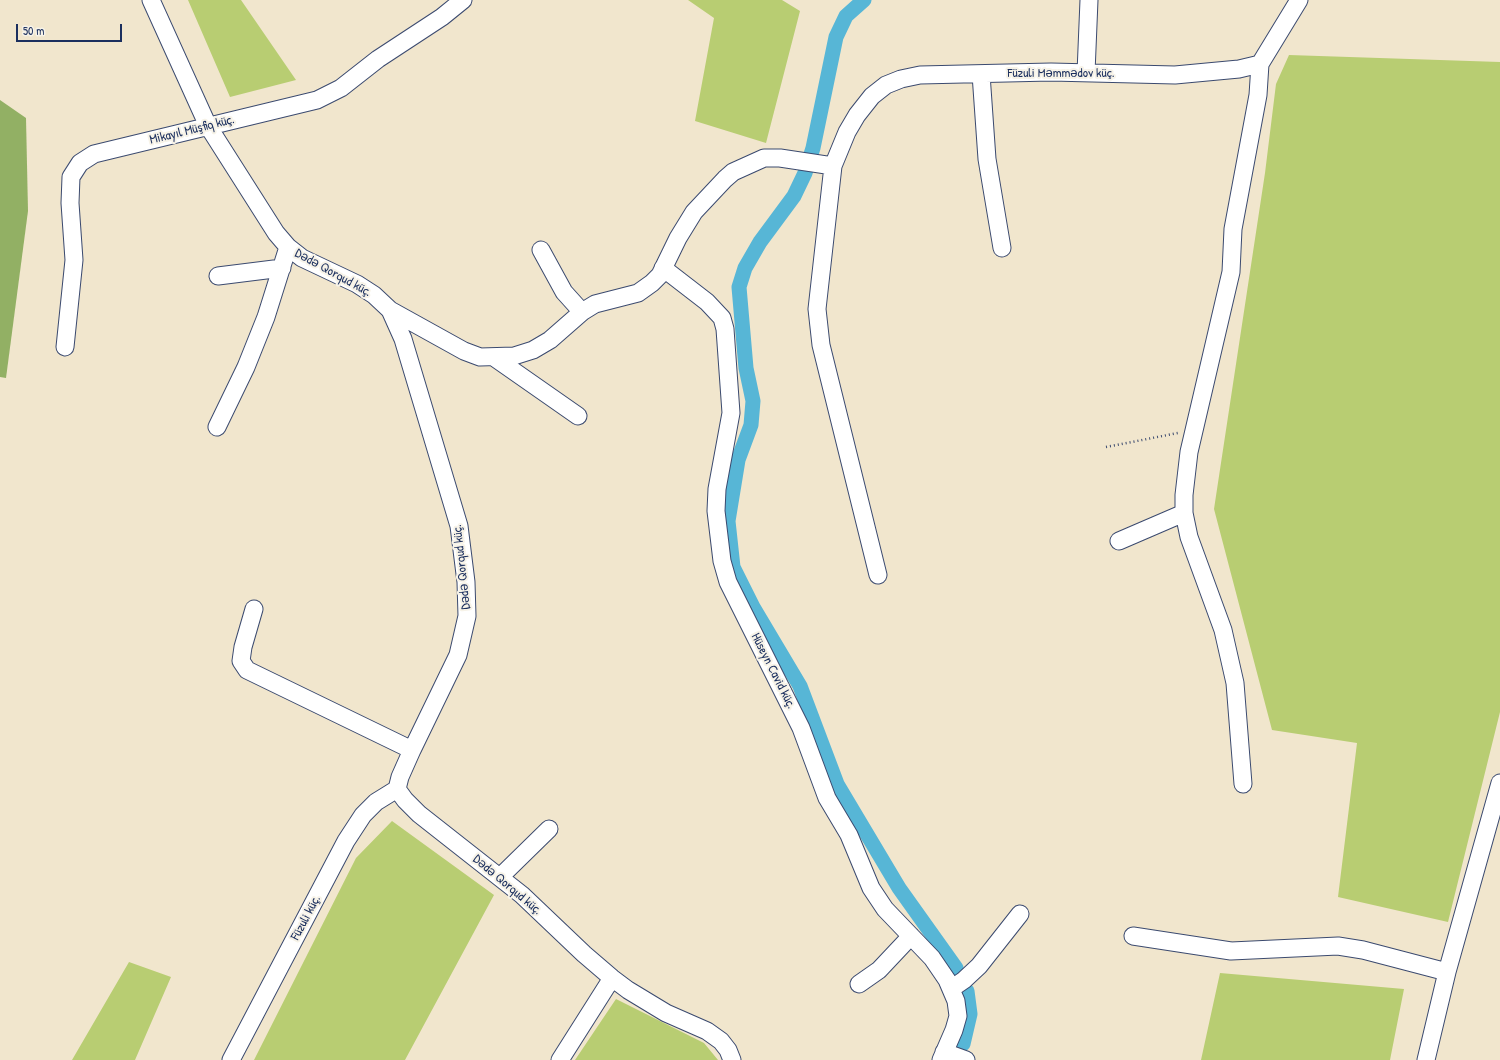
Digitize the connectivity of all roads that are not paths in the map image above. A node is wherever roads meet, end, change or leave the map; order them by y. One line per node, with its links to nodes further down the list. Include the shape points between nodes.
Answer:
1 (151, 0): 8 (street, Dədə Qorqud küç.)
2 (463, 0): 8 (street, Mikayıl Müşfiq küç., via 341,88 317,100)
3 (1089, 0): 6 (street)
4 (1299, 0): 5 (street)
5 (1260, 64): 6 (street, Füzuli Məmmədov küç., via 1239,69 1175,75); 22 (street, via 1258,95 1233,229 1230,272 1189,452)
6 (1086, 73): 7 (street, Füzuli Məmmədov küç.)
7 (981, 74): 9 (street, Füzuli Məmmədov küç., via 920,75 886,85 872,96 858,115 847,132); 11 (street, via 987,159)
8 (208, 126): 10 (street, Dədə Qorqud küç., via 276,233); 18 (street, Mikayıl Müşfiq küç., via 94,154 80,163 71,177 74,260)
9 (832, 166): 14 (street, via 795,159 764,158 725,178 694,212); 24 (street, Füzuli Məmmədov küç., via 818,287 820,345)
10 (288, 247): 13 (street); 16 (street, Dədə Qorqud küç., via 320,268 357,284)
11 (1002, 248)
12 (541, 250): 17 (street, via 564,292)
13 (282, 268): 15 (street); 21 (street, via 246,367)
14 (663, 268): 17 (street, via 652,284 638,293 595,304); 33 (street, Hüseyn Cavid küç., via 707,302 722,318 725,329 731,413 717,489 716,510 722,561 728,582 801,728 827,798 849,835 871,888 885,909)
15 (218, 276)
16 (390, 310): 19 (street, via 464,351 480,357); 26 (street, Dədə Qorqud küç., via 402,339 459,526 466,582 467,616 458,655)
17 (582, 312): 19 (street, via 550,340 533,350)
18 (65, 347)
19 (495, 358): 20 (street)
20 (578, 416)
21 (217, 427)
22 (1184, 513): 23 (street); 28 (street, via 1189,536 1223,630 1236,684)
23 (1119, 541)
24 (878, 575)
25 (254, 609): 26 (street, via 241,661 247,670)
26 (412, 750): 29 (street, Dədə Qorqud küç.)
27 (1500, 783): 35 (street)
28 (1243, 784)
29 (397, 789): 31 (street, Dədə Qorqud küç., via 418,814); 40 (street, Füzuli küç., via 376,802 363,815 346,841)
30 (550, 829): 31 (street)
31 (500, 877): 36 (street, Dədə Qorqud küç.)
32 (1020, 914): 38 (street, via 979,966)
33 (911, 936): 37 (street, via 884,965); 38 (street, Hüseyn Cavid küç., via 932,958)
34 (1133, 936): 35 (street, via 1231,951 1338,946)
35 (1448, 972): 44 (street)
36 (612, 978): 41 (street); 42 (street, Dədə Qorqud küç., via 666,1013 707,1031 721,1041)
37 (859, 984)
38 (951, 989): 39 (street, Hüseyn Cavid küç., via 956,1000 958,1016)
39 (942, 1056): 43 (street)
40 (231, 1060)
41 (560, 1060)
42 (732, 1060)
43 (966, 1060)
44 (1426, 1060)

